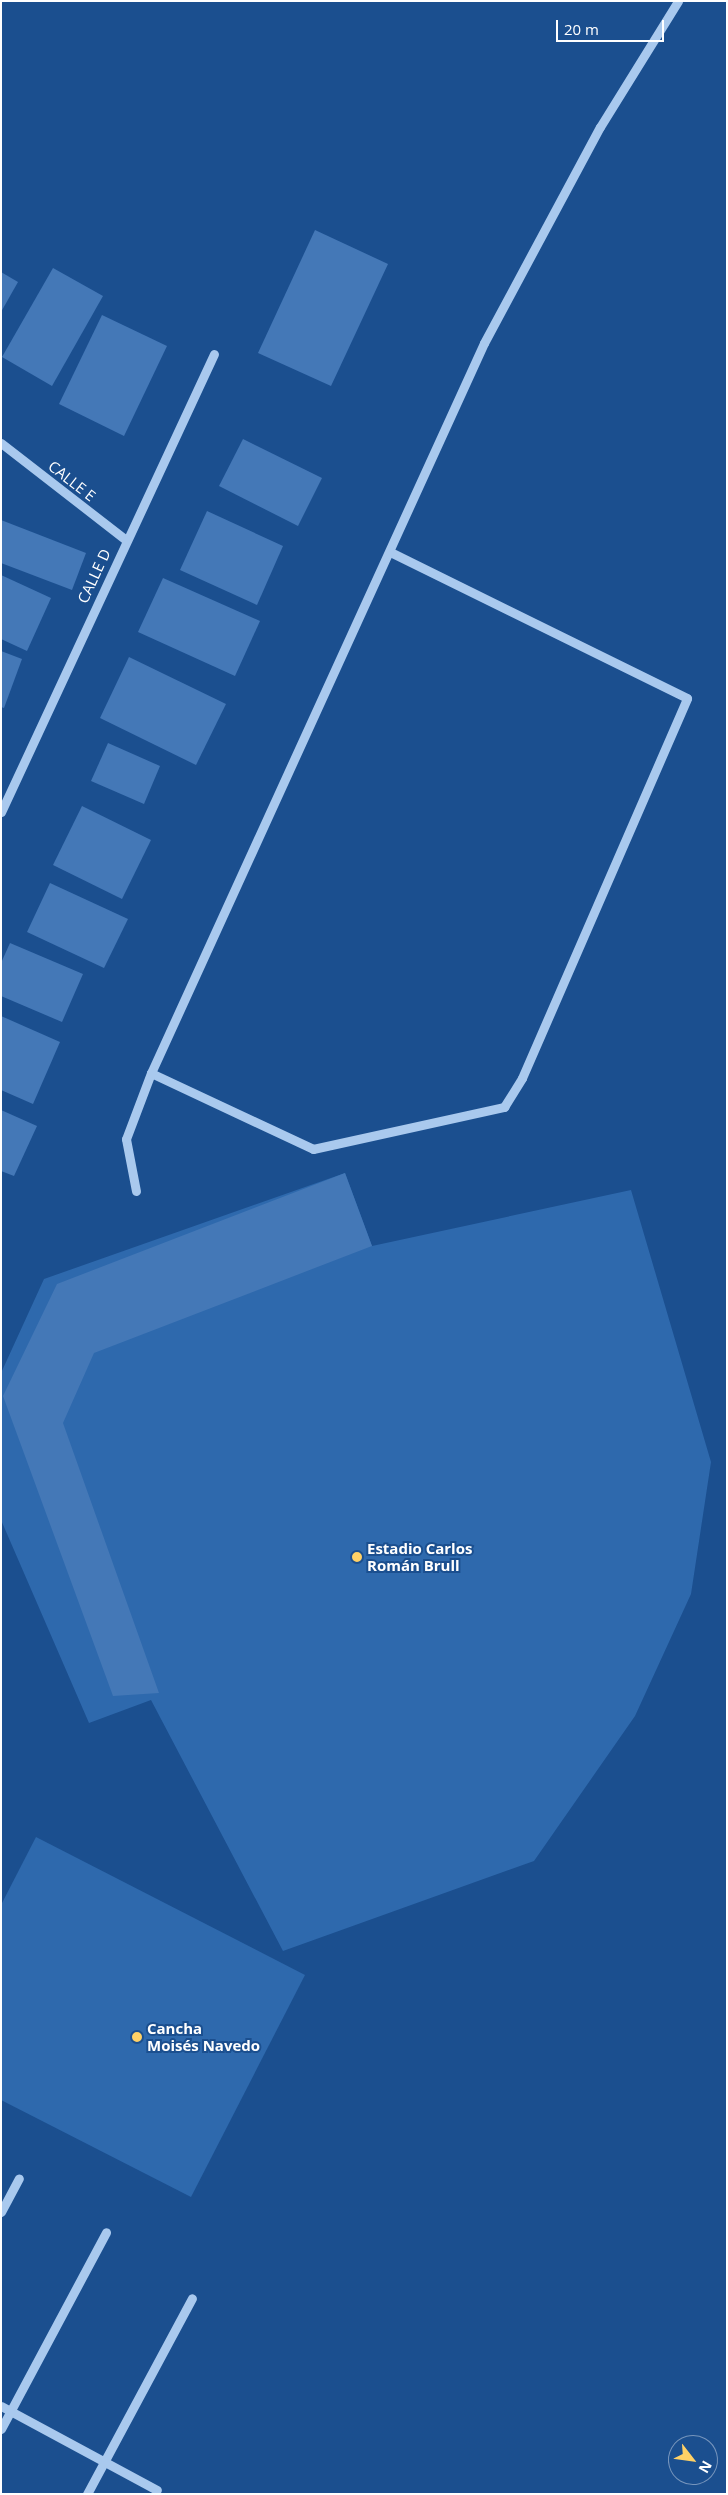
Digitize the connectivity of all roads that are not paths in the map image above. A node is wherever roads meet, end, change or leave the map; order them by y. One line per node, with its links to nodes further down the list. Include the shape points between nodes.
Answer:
1 (678, 1): 5 (street, via 600,127 484,343)
2 (214, 354): 4 (street, CALLE D)
3 (1, 443): 4 (street, CALLE E)
4 (126, 540): 6 (street, CALLE D)
5 (390, 552): 7 (street); 7 (street, via 687,698 522,1078 504,1106 313,1149)
6 (1, 812)
7 (151, 1073): 8 (street, via 126,1139)
8 (136, 1191)
9 (19, 2178): 10 (street)
10 (1, 2212)
11 (106, 2232): 14 (street)
12 (192, 2298): 16 (street)
13 (1, 2406): 14 (street)
14 (11, 2411): 15 (street); 16 (street)
15 (1, 2429)
16 (103, 2462): 17 (street); 18 (street)
17 (157, 2490)
18 (87, 2494)

